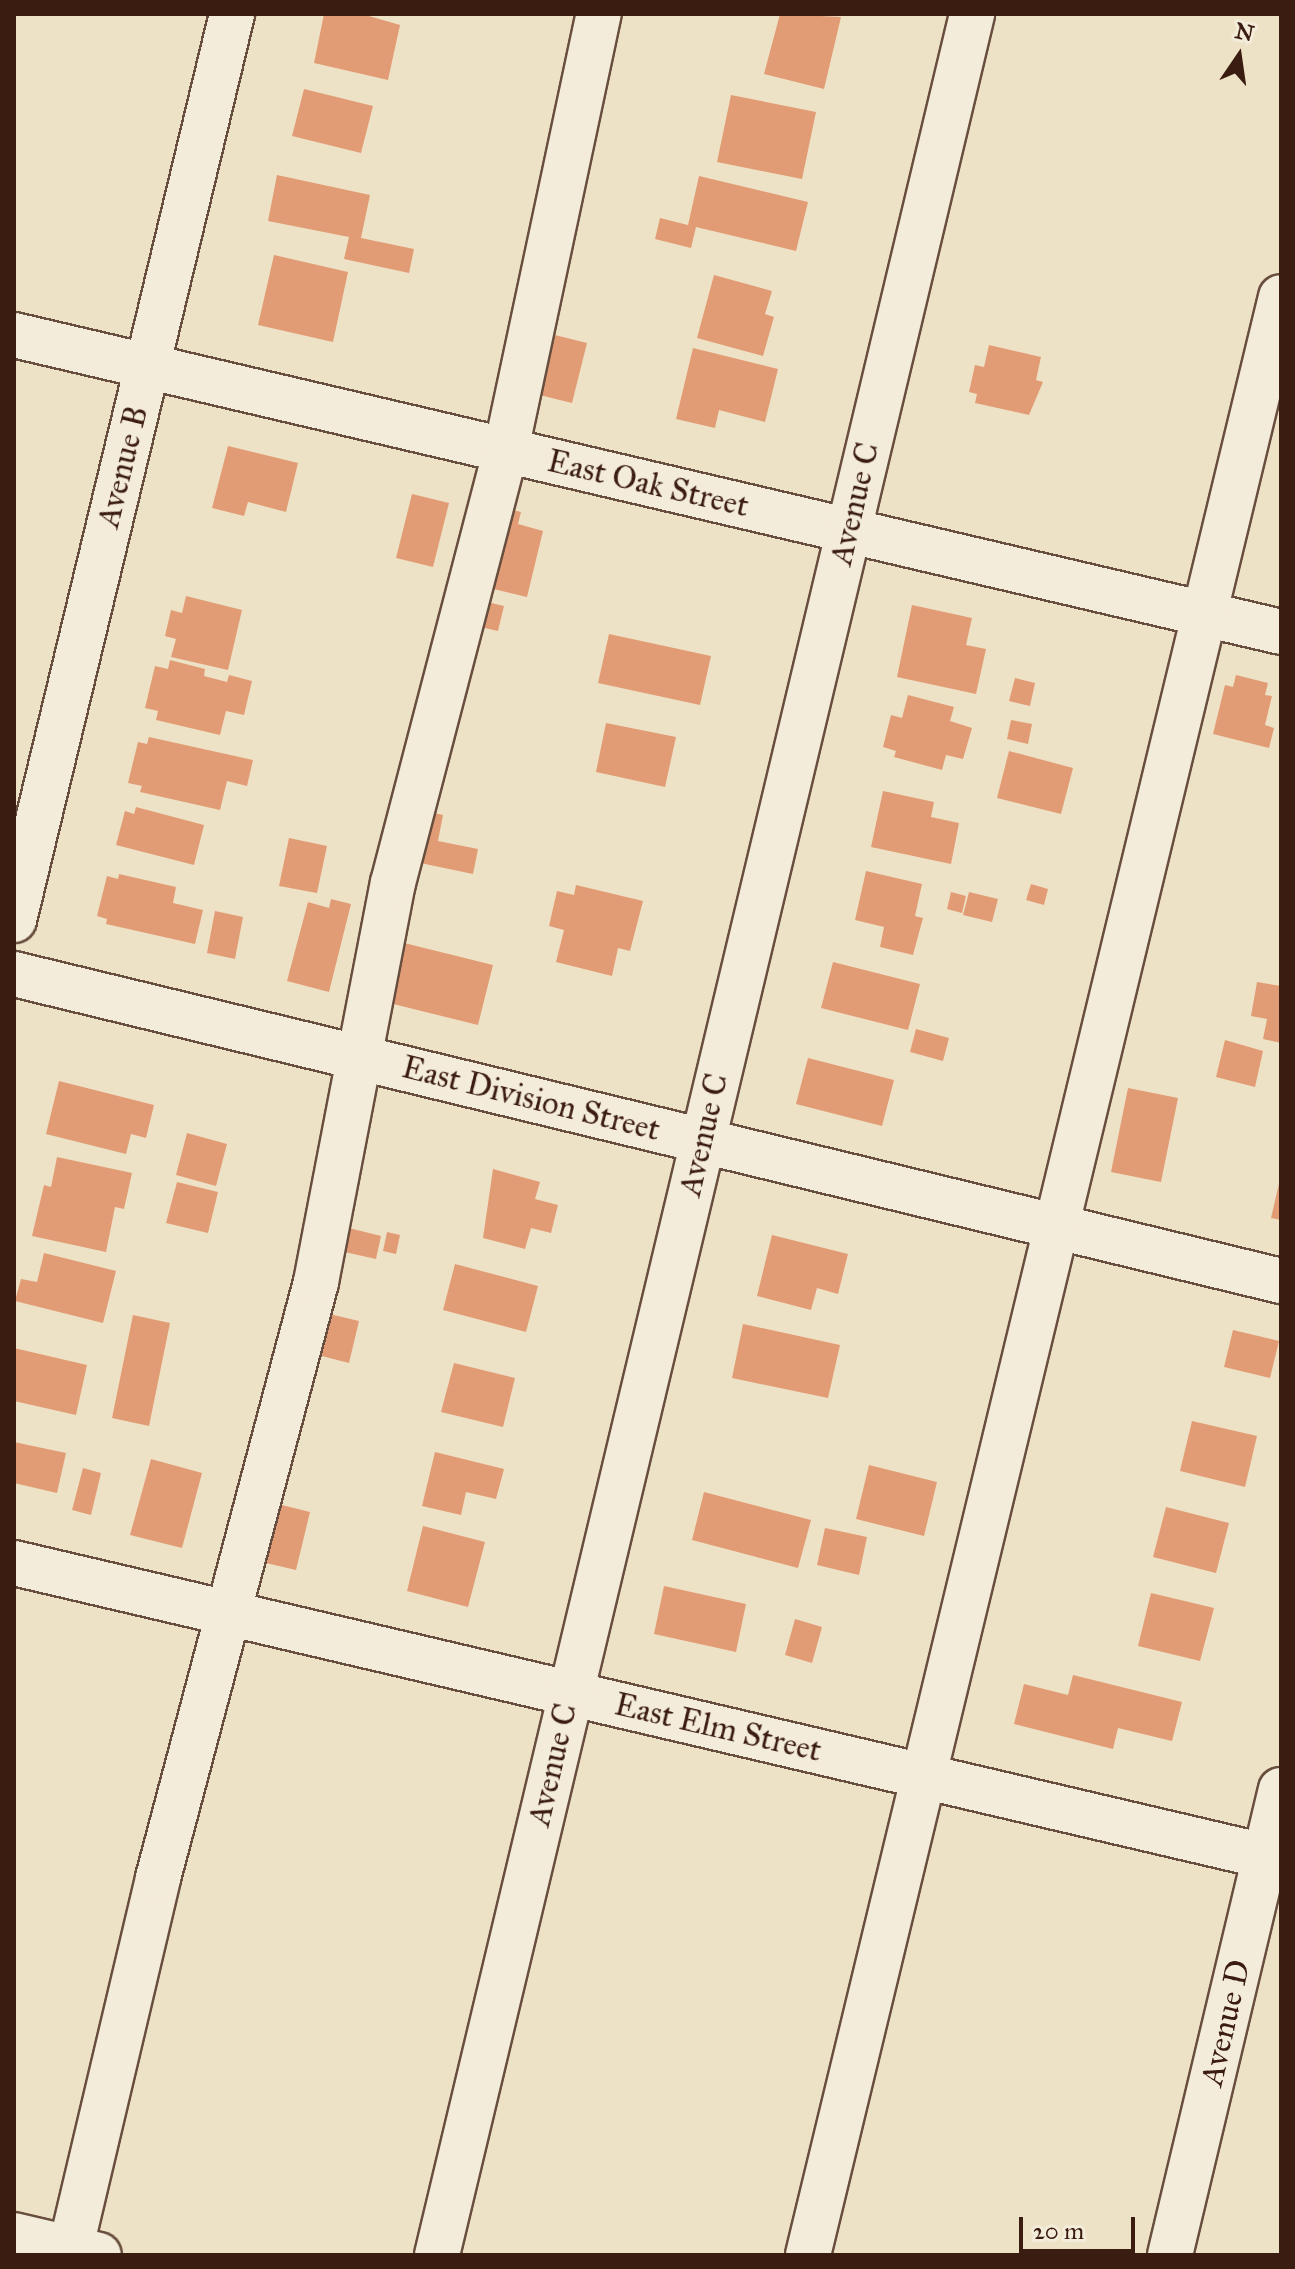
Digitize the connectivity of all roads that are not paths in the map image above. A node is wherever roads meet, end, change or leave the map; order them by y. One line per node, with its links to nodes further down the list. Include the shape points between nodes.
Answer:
1 (232, 14): 6 (street, Avenue B)
2 (599, 14): 7 (street)
3 (972, 14): 8 (street, Avenue C)
4 (1281, 297): 9 (street)
5 (14, 335): 6 (street, East Oak Street)
6 (148, 366): 7 (street, East Oak Street); 11 (street, Avenue B)
7 (506, 450): 8 (street, East Oak Street); 13 (street, via 393,883)
8 (848, 531): 9 (street, East Oak Street); 14 (street, Avenue C)
9 (1203, 614): 10 (street, East Oak Street); 15 (street)
10 (1281, 632)
11 (14, 920)
12 (14, 974): 13 (street, East Division Street)
13 (359, 1058): 14 (street, East Division Street); 18 (street, via 316,1282)
14 (703, 1141): 15 (street, East Division Street); 19 (street, Avenue C)
15 (1057, 1227): 16 (street, East Division Street); 20 (street)
16 (1281, 1281)
17 (14, 1563): 18 (street, East Elm Street)
18 (228, 1613): 19 (street, East Elm Street); 24 (street)
19 (570, 1693): 20 (street, East Elm Street); 25 (street, Avenue C)
20 (920, 1775): 22 (street, East Elm Street); 26 (street)
21 (1281, 1790): 22 (street, Avenue D)
22 (1273, 1858): 27 (street, Avenue D)
23 (14, 2235): 24 (street)
24 (79, 2253)
25 (437, 2255)
26 (808, 2255)
27 (1170, 2255)

